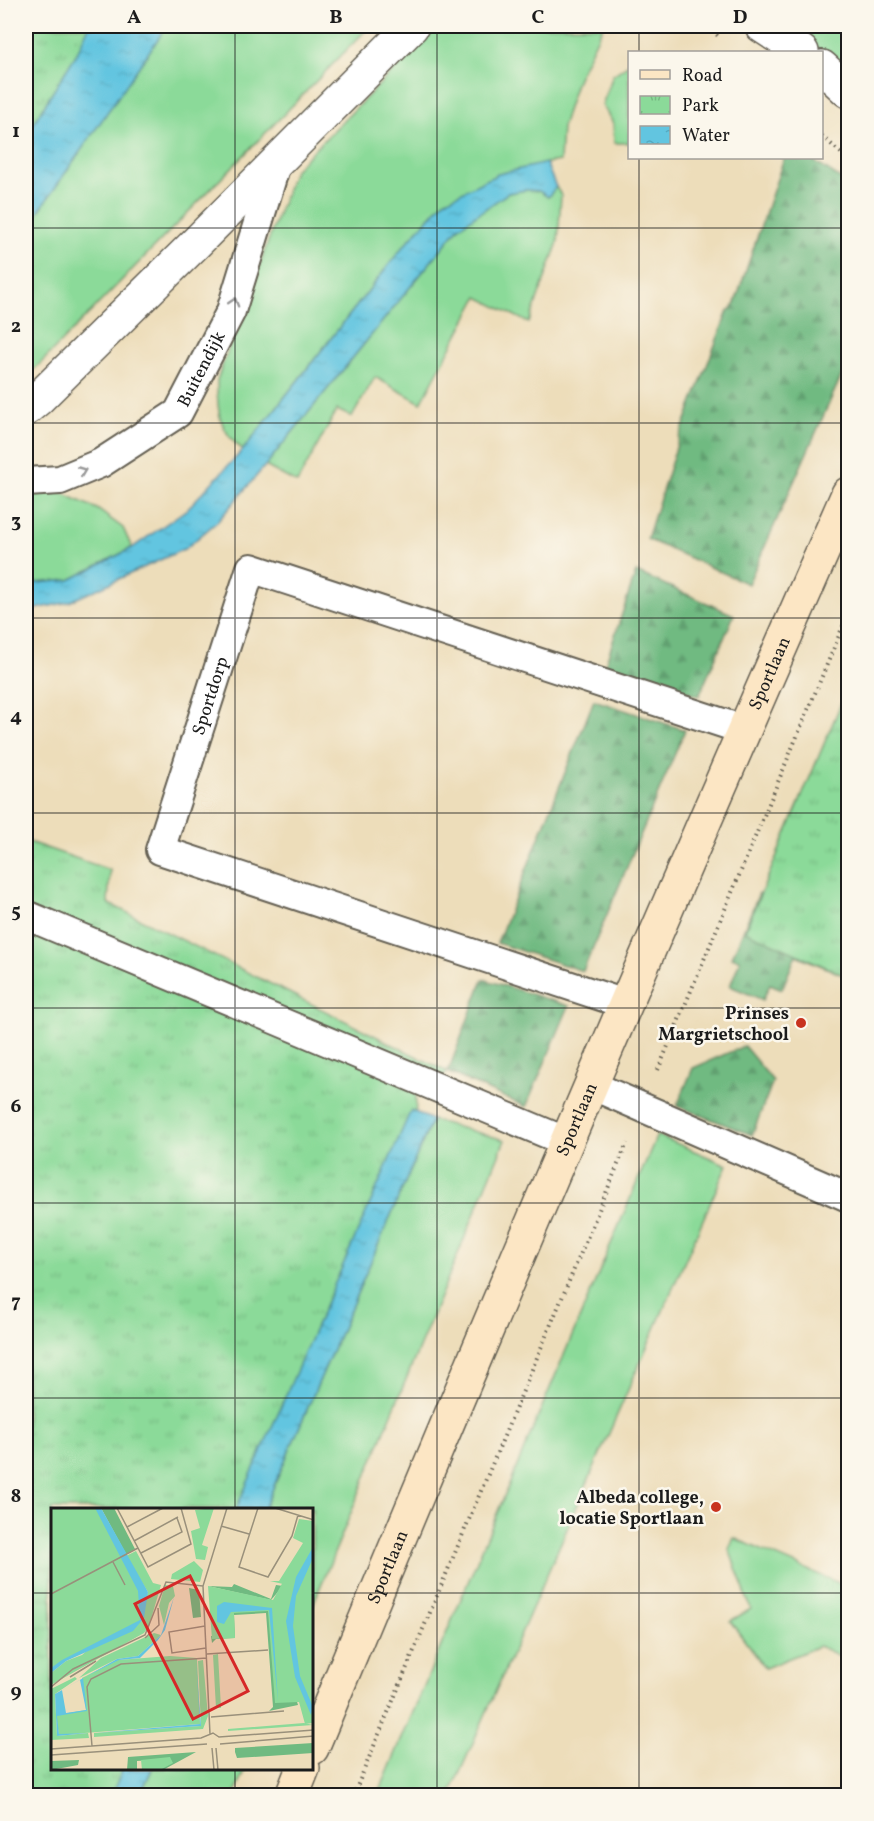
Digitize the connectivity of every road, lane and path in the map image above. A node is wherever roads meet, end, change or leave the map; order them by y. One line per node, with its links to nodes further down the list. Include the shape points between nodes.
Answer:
1 (412, 26): 8 (street, Buitendijk)
2 (762, 26): 3 (street)
3 (800, 51)
4 (823, 68): 5 (street)
5 (849, 91)
6 (823, 137): 7 (path)
7 (849, 159)
8 (277, 161): 9 (street, Buitendijk); 10 (lane, Buitendijk, one-way to 8, via 60,480 101,463 178,413 231,311)
9 (26, 409)
10 (26, 482)
11 (849, 494): 13 (street, Sportlaan)
12 (849, 614): 17 (path)
13 (744, 730): 15 (street, Sportlaan); 15 (lane, Sportdorp, via 251,568 160,850)
14 (26, 915): 18 (lane)
15 (625, 1004): 16 (street, Sportlaan)
16 (591, 1085): 17 (lane); 18 (street, Sportlaan)
17 (642, 1108): 19 (lane); 23 (path)
18 (567, 1142): 20 (street, Sportlaan)
19 (849, 1197)
20 (314, 1743)
21 (302, 1770): 22 (street)
22 (292, 1796)
23 (353, 1796)

